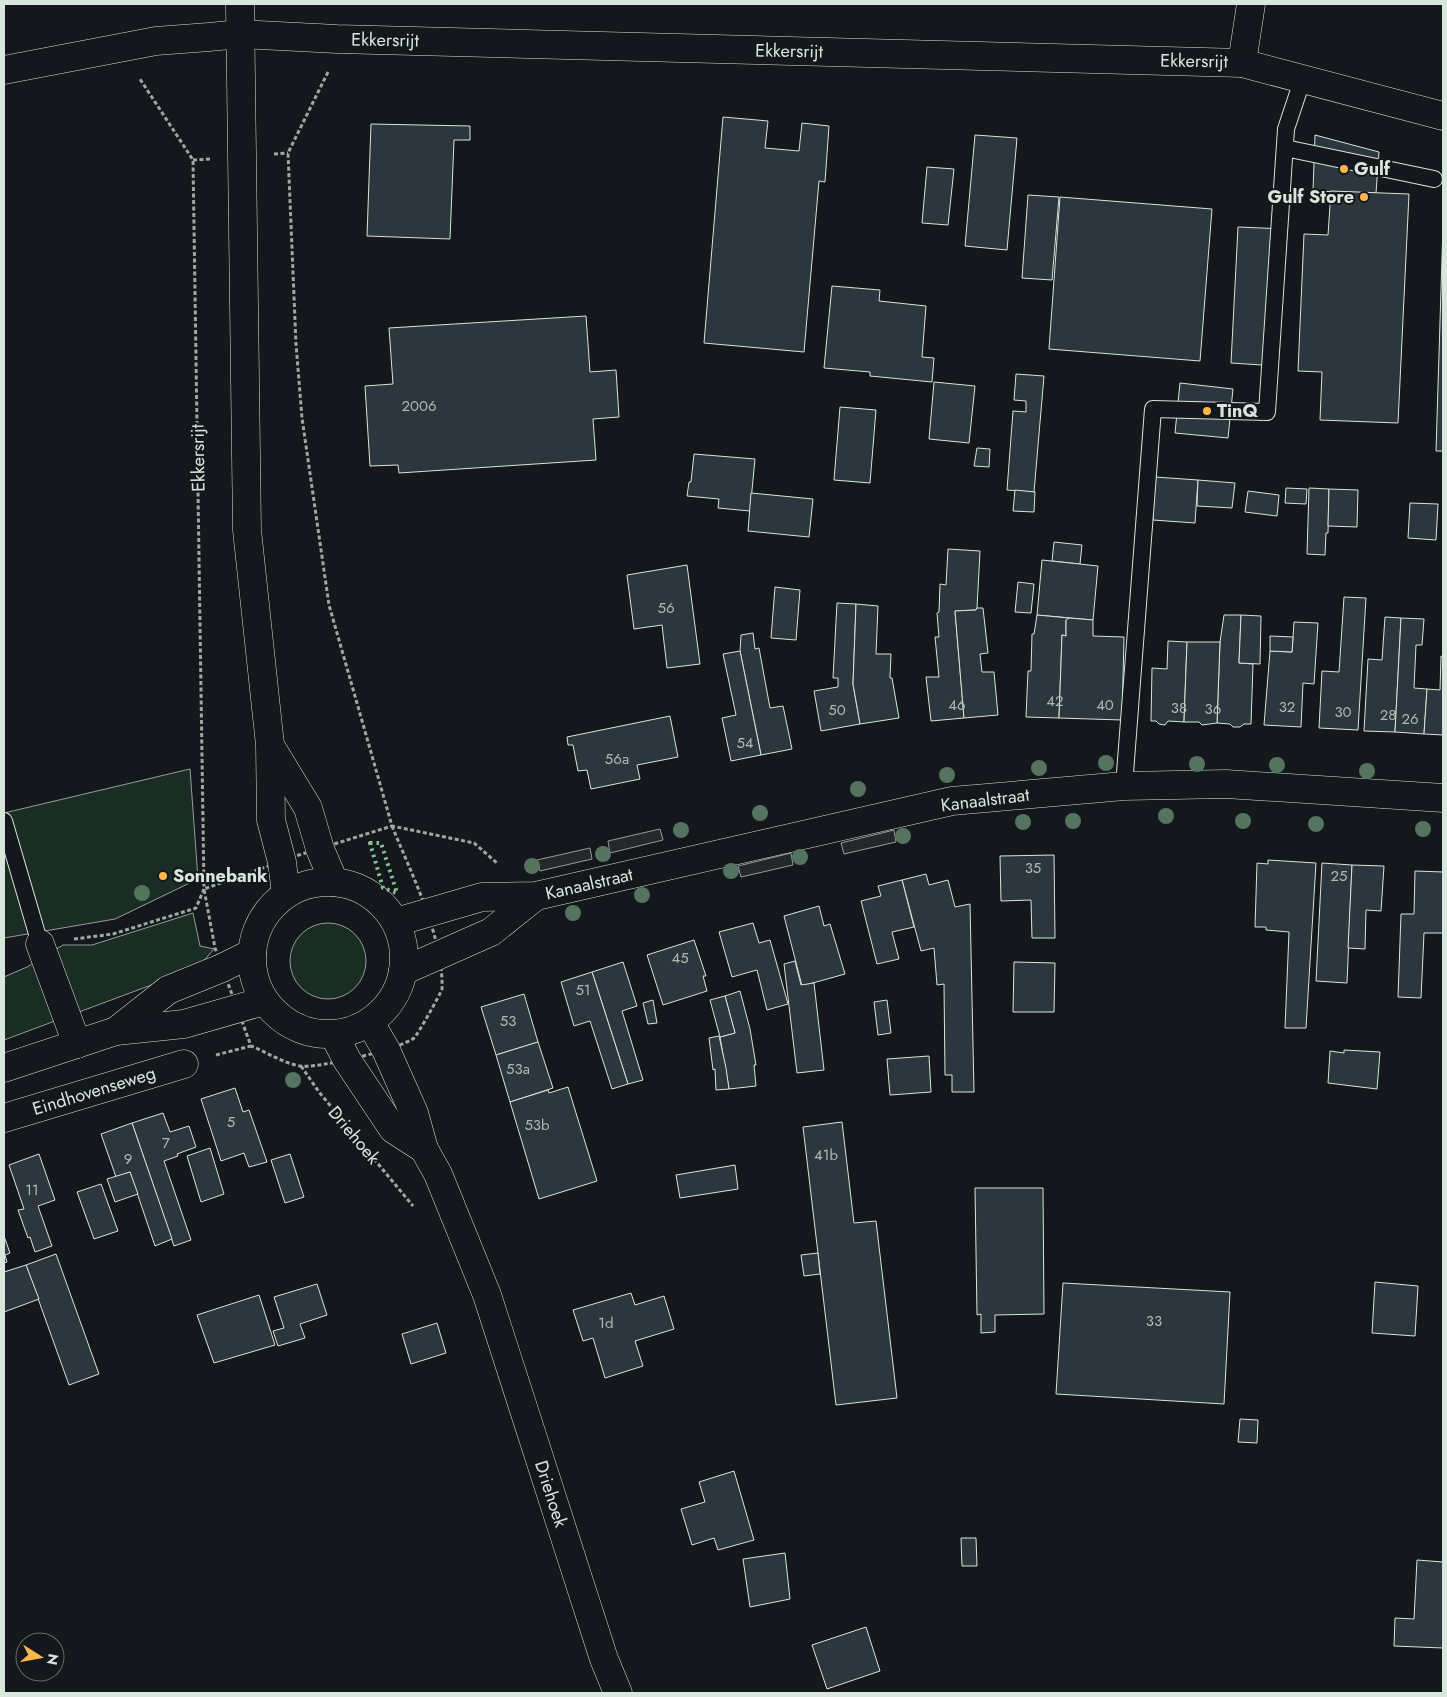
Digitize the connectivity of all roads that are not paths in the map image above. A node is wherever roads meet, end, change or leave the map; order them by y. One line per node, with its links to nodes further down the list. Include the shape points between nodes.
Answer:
1 (240, 4): 3 (street)
2 (1251, 4): 4 (street, Ekkersrijt)
3 (240, 34): 4 (street, Ekkersrijt); 5 (street, Ekkersrijt, via 156,41); 10 (street, via 247,530)
4 (1242, 63): 6 (street, Ekkersrijt)
5 (4, 70)
6 (1303, 78): 7 (street, Ekkersrijt); 8 (lane, via 1286,129)
7 (1443, 116)
8 (1285, 148): 9 (lane); 11 (lane, via 1267,412 1154,409)
9 (1434, 179)
10 (270, 746): 14 (street, via 308,808); 15 (street, via 271,820)
11 (1124, 786): 12 (street, Kanaalstraat, via 1226,784); 16 (street, Kanaalstraat, via 952,801)
12 (1443, 798)
13 (4, 821): 18 (lane)
14 (334, 882): 15 (street, via 309,884); 17 (street, via 358,888 380,902)
15 (286, 894): 19 (street, via 269,909 257,930)
16 (536, 896): 17 (street, Kanaalstraat, via 482,897); 20 (street, Kanaalstraat, via 490,932)
17 (396, 922): 20 (street, via 404,946)
18 (40, 944): 25 (street)
19 (252, 953): 21 (street, via 254,977); 23 (street, via 168,990)
20 (403, 971): 22 (street, via 396,994)
21 (264, 1001): 23 (street, via 184,1024); 24 (street, via 283,1020 307,1032)
22 (371, 1024): 24 (street); 29 (street, Driehoek, via 414,1113)
23 (116, 1031): 25 (street)
24 (334, 1034): 29 (street, Driehoek, via 347,1060 393,1129)
25 (77, 1044): 27 (street)
26 (184, 1064): 28 (street, Eindhovenseweg)
27 (4, 1068)
28 (4, 1118)
29 (424, 1149): 30 (street, Driehoek, via 438,1174 487,1295 604,1659)
30 (618, 1693)

